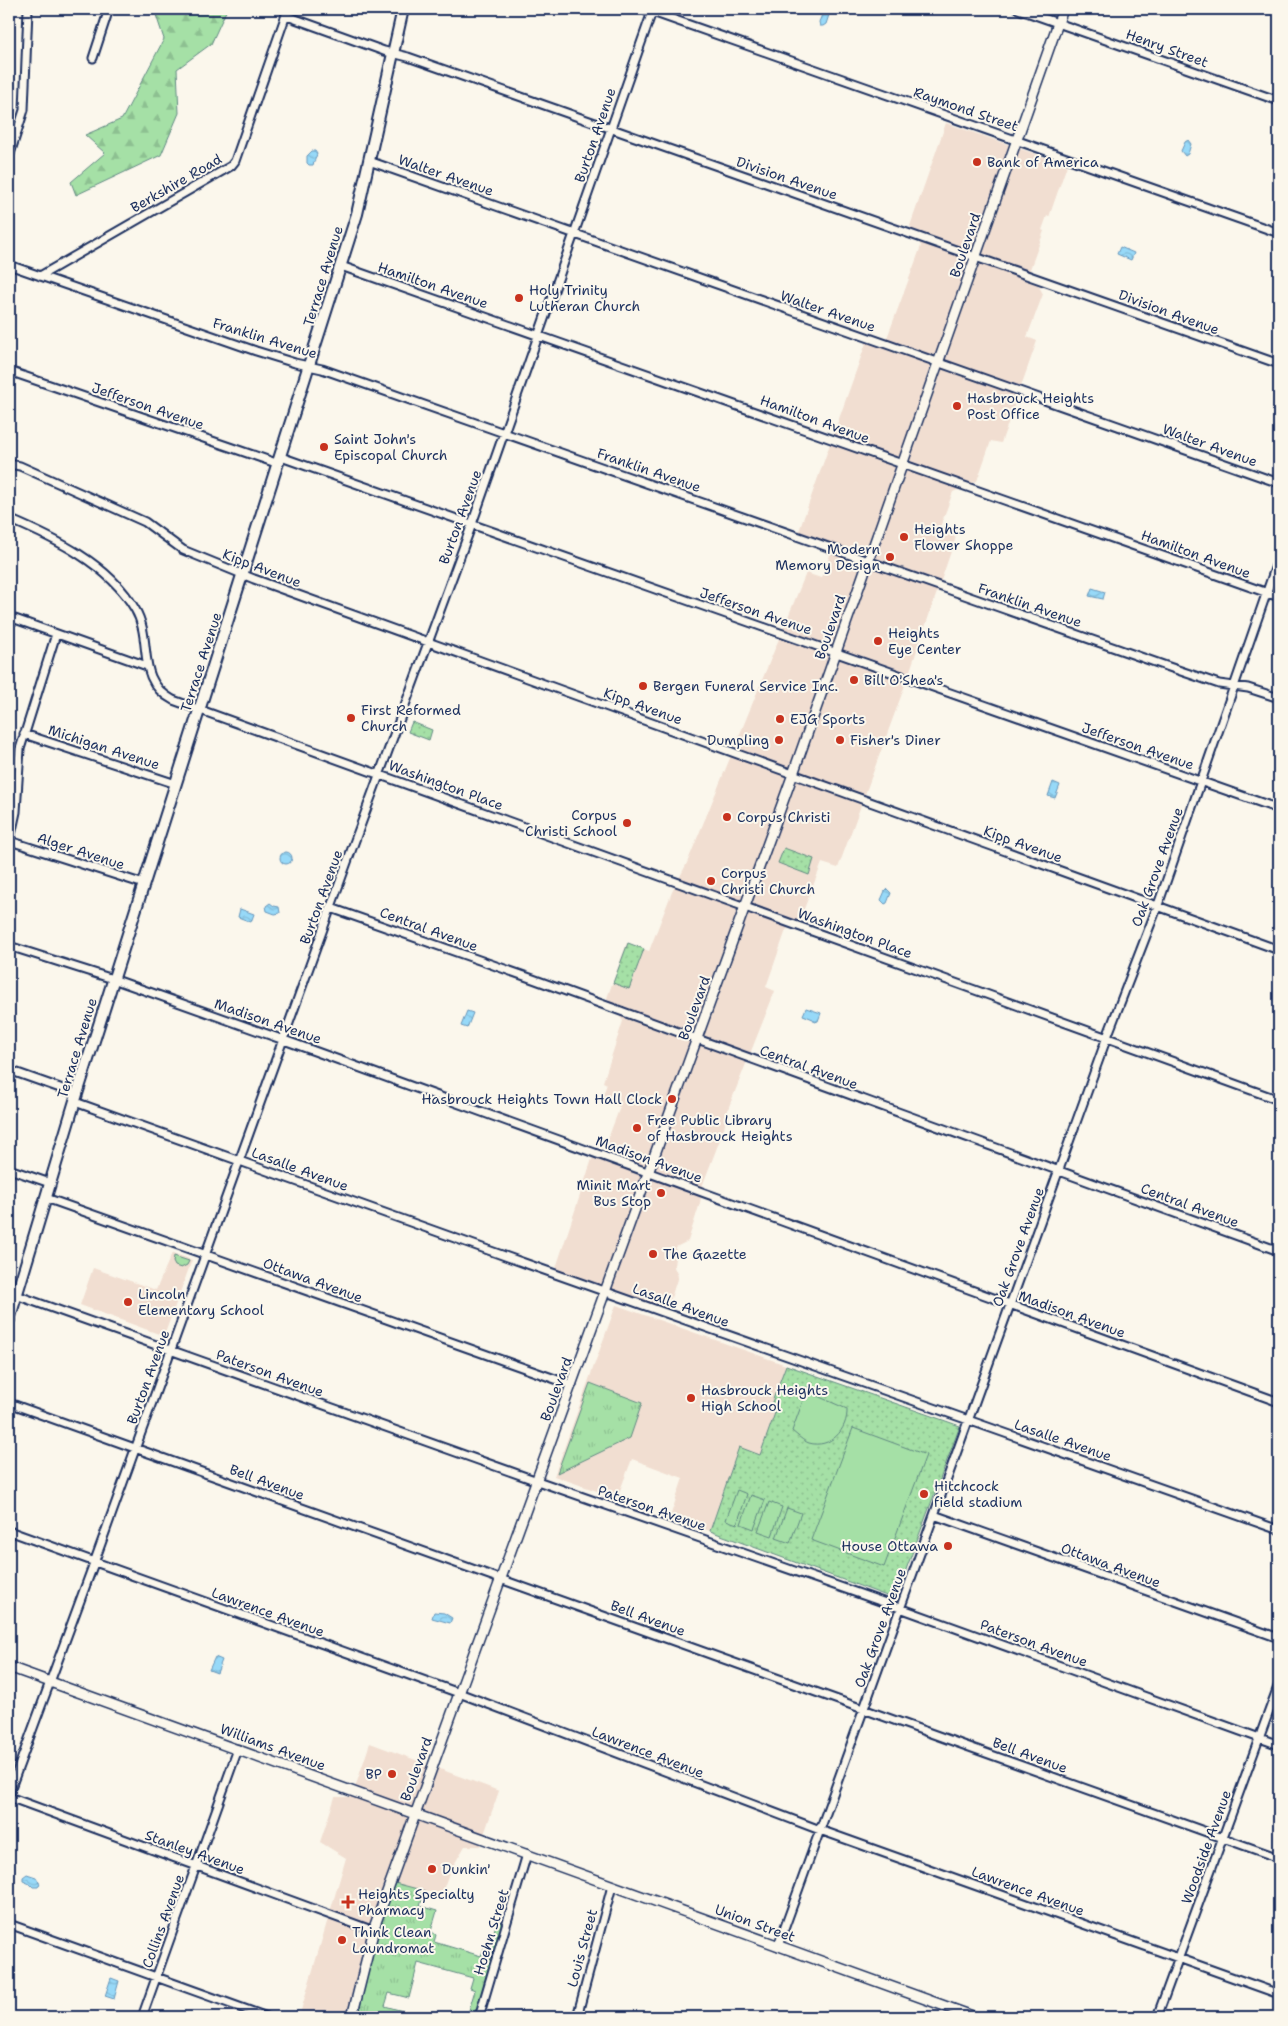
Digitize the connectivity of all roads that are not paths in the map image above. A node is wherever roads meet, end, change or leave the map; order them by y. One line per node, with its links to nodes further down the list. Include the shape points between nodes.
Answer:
1 (28, 9): 15 (street, via 24,110)
2 (109, 9): 11 (street)
3 (403, 9): 10 (main road, Terrace Avenue)
4 (644, 9): 7 (street, Raymond Street)
5 (1018, 9): 9 (street, Henry Street)
6 (1063, 9): 9 (street, Boulevard)
7 (652, 10): 13 (street, Burton Avenue); 14 (street, Raymond Street)
8 (288, 12): 10 (street, Division Avenue); 22 (street, Berkshire Road, via 231,166)
9 (1059, 23): 12 (street, Henry Street); 14 (street, Boulevard)
10 (393, 54): 13 (street, Division Avenue); 16 (main road, Terrace Avenue)
11 (93, 58)
12 (1279, 101)
13 (611, 128): 18 (street, Burton Avenue); 19 (street, Division Avenue)
14 (1017, 140): 17 (street, Raymond Street); 19 (street, Boulevard)
15 (9, 157)
16 (369, 161): 18 (street, Walter Avenue); 21 (main road, Terrace Avenue)
17 (1279, 233)
18 (574, 234): 23 (street, Burton Avenue); 24 (street, Walter Avenue)
19 (976, 257): 24 (street, Boulevard); 25 (street, Division Avenue)
20 (9, 265): 22 (street, Franklin Avenue)
21 (341, 266): 23 (street, Hamilton Avenue); 26 (main road, Terrace Avenue)
22 (40, 276): 26 (street, Franklin Avenue, via 256,351)
23 (538, 335): 28 (street, Burton Avenue); 31 (street, Hamilton Avenue)
24 (938, 362): 31 (street, Boulevard); 32 (street, Walter Avenue)
25 (1279, 364)
26 (310, 366): 28 (street, Franklin Avenue); 29 (main road, Terrace Avenue)
27 (9, 371): 29 (street, Jefferson Avenue)
28 (503, 433): 34 (street, Burton Avenue); 36 (street, Franklin Avenue)
29 (280, 460): 34 (street, Jefferson Avenue); 37 (main road, Terrace Avenue)
30 (9, 464): 37 (street, Kipp Avenue, via 145,522 183,550)
31 (903, 464): 36 (street, Boulevard); 38 (street, Hamilton Avenue)
32 (1279, 483)
33 (9, 518): 44 (street, Washington Place, via 69,549 111,580 132,603 139,617)
34 (472, 524): 42 (street, Burton Avenue); 43 (street, Jefferson Avenue)
35 (1279, 557): 38 (street, Oak Grove Avenue)
36 (868, 561): 43 (street, Boulevard); 45 (street, Franklin Avenue)
37 (243, 574): 42 (street, Kipp Avenue); 47 (main road, Terrace Avenue)
38 (1267, 593): 39 (street, Hamilton Avenue); 45 (street, Oak Grove Avenue)
39 (1279, 597)
40 (15, 619): 41 (street)
41 (56, 634): 44 (street); 48 (street)
42 (426, 640): 49 (street, Burton Avenue); 50 (street, Kipp Avenue)
43 (836, 652): 50 (street, Boulevard); 51 (street, Jefferson Avenue)
44 (147, 666): 47 (street, Washington Place, via 152,681 164,696)
45 (1233, 687): 46 (street, Franklin Avenue, via 1248,688); 51 (street, Oak Grove Avenue)
46 (1279, 698)
47 (200, 710): 49 (street, Washington Place); 52 (main road, Terrace Avenue)
48 (24, 734): 52 (street, Michigan Avenue); 54 (street, via 18,764 16,812)
49 (380, 774): 57 (street, Washington Place); 58 (street, Burton Avenue)
50 (794, 774): 56 (street, Kipp Avenue); 57 (street, Boulevard)
51 (1201, 781): 53 (street, Jefferson Avenue); 56 (street, Oak Grove Avenue)
52 (176, 784): 55 (main road, Terrace Avenue)
53 (1279, 809)
54 (9, 842): 55 (street, Alger Avenue)
55 (144, 884): 61 (main road, Terrace Avenue)
56 (1158, 905): 60 (street, Kipp Avenue); 62 (street, Oak Grove Avenue)
57 (745, 907): 62 (street, Washington Place); 64 (street, Boulevard)
58 (331, 908): 63 (street, Burton Avenue); 64 (street, Central Avenue)
59 (9, 946): 61 (street, Madison Avenue)
60 (1279, 950)
61 (113, 979): 63 (street, Madison Avenue); 66 (main road, Terrace Avenue)
62 (1107, 1037): 67 (street, Washington Place); 70 (street, Oak Grove Avenue)
63 (283, 1040): 68 (street, Burton Avenue); 71 (street, Madison Avenue)
64 (697, 1040): 70 (street, Central Avenue); 71 (street, Boulevard)
65 (9, 1070): 66 (street, Lasalle Avenue)
66 (76, 1098): 68 (street, Lasalle Avenue); 72 (main road, Terrace Avenue)
67 (1279, 1100)
68 (240, 1160): 75 (street, Burton Avenue); 76 (street, Lasalle Avenue)
69 (9, 1169): 72 (street)
70 (1059, 1170): 74 (street, Central Avenue); 78 (street, Oak Grove Avenue)
71 (649, 1172): 76 (street, Boulevard); 78 (street, Madison Avenue)
72 (50, 1183): 73 (main road, Terrace Avenue)
73 (46, 1198): 75 (street, Ottawa Avenue); 77 (main road, Terrace Avenue)
74 (1279, 1251)
75 (206, 1255): 80 (street, Burton Avenue); 81 (street, Ottawa Avenue)
76 (606, 1292): 81 (street, Boulevard); 84 (street, Lasalle Avenue)
77 (16, 1295): 79 (main road, Terrace Avenue); 80 (street, Paterson Avenue)
78 (1010, 1305): 82 (street, Madison Avenue); 84 (street, Oak Grove Avenue)
79 (9, 1320)
80 (171, 1350): 85 (street, Burton Avenue); 86 (street, Paterson Avenue)
81 (572, 1385): 86 (street, Boulevard)
82 (1279, 1402)
83 (9, 1403): 85 (street, Bell Avenue)
84 (968, 1420): 87 (street, Oak Grove Avenue); 88 (street, Lasalle Avenue)
85 (135, 1449): 90 (street, Burton Avenue); 91 (street, Bell Avenue)
86 (537, 1481): 91 (street, Boulevard); 92 (street, Paterson Avenue)
87 (934, 1515): 92 (street, Oak Grove Avenue); 93 (street, Ottawa Avenue)
88 (1279, 1530)
89 (9, 1531): 90 (street, Lawrence Avenue)
90 (94, 1563): 95 (street, Burton Avenue); 97 (street, Lawrence Avenue)
91 (502, 1579): 97 (street, Boulevard); 98 (street, Bell Avenue)
92 (900, 1608): 98 (street, Oak Grove Avenue); 99 (street, Paterson Avenue)
93 (1279, 1638)
94 (9, 1666): 95 (street, Williams Avenue)
95 (49, 1681): 101 (street, Williams Avenue); 102 (street, Burton Avenue)
96 (1279, 1684): 99 (street, Woodside Avenue)
97 (458, 1693): 104 (street, Boulevard); 105 (street, Lawrence Avenue)
98 (864, 1708): 105 (street, Oak Grove Avenue); 106 (street, Bell Avenue)
99 (1260, 1738): 100 (street, Paterson Avenue); 106 (street, Woodside Avenue)
100 (1279, 1745)
101 (238, 1749): 104 (street, Williams Avenue); 109 (street, Collins Avenue)
102 (9, 1793)
103 (9, 1797): 109 (street, Stanley Avenue)
104 (415, 1814): 107 (street, Williams Avenue); 112 (street, Boulevard)
105 (820, 1830): 113 (street, Oak Grove Avenue); 114 (street, Lawrence Avenue)
106 (1223, 1838): 108 (street, Bell Avenue); 114 (street, Woodside Avenue)
107 (527, 1854): 110 (street, Union Street); 121 (street, Hoehn Street)
108 (1279, 1858)
109 (196, 1866): 112 (street, Stanley Avenue); 115 (street, Collins Avenue)
110 (612, 1886): 113 (street, Union Street); 122 (street, Louis Street)
111 (9, 1924): 115 (street)
112 (374, 1931): 120 (street, Boulevard)
113 (778, 1946): 117 (street, Union Street)
114 (1179, 1958): 116 (street, Lawrence Avenue); 124 (street, Woodside Avenue)
115 (156, 1978): 118 (street, Collins Avenue); 119 (street)
116 (1279, 1994)
117 (961, 2015): 123 (street, Union Street)
118 (142, 2017)
119 (267, 2017)
120 (352, 2017)
121 (479, 2017)
122 (577, 2017)
123 (975, 2017)
124 (1157, 2017)

